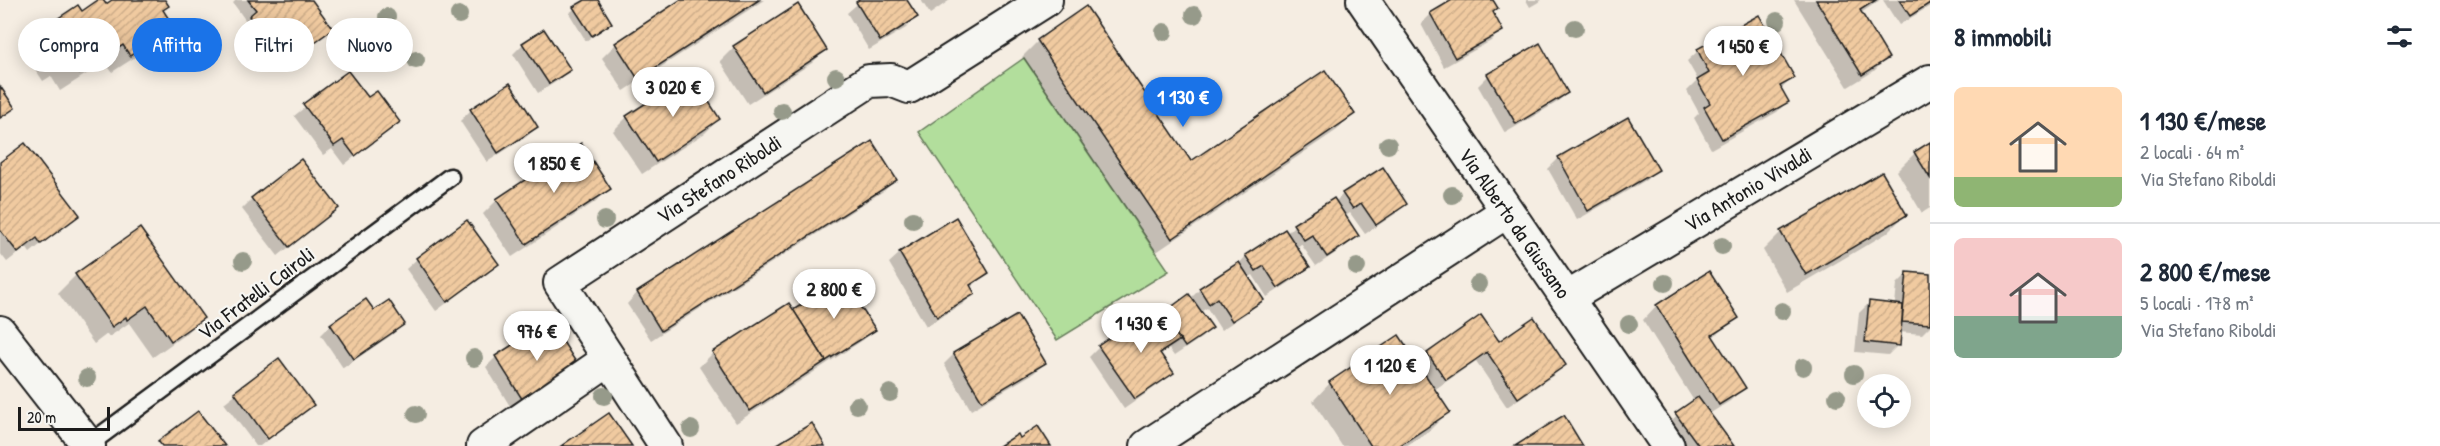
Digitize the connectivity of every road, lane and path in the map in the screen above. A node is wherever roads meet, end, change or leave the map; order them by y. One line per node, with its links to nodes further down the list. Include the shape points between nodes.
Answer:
1 (1046, 0): 8 (street, Via Stefano Riboldi, via 909,87 891,80 869,81 560,283)
2 (1369, 2): 5 (street, Via Alberto da Giussano)
3 (1930, 81): 6 (street, Via Antonio Vivaldi)
4 (450, 177): 9 (lane, Via Fratelli Cairoli)
5 (1506, 212): 6 (street, Via Alberto da Giussano); 12 (street)
6 (1567, 298): 13 (street, Via Alberto da Giussano)
7 (0, 332): 9 (street)
8 (609, 359): 10 (street, Via Stefano Riboldi); 11 (street)
9 (89, 445)
10 (666, 445)
11 (483, 446)
12 (1147, 446)
13 (1668, 446)

